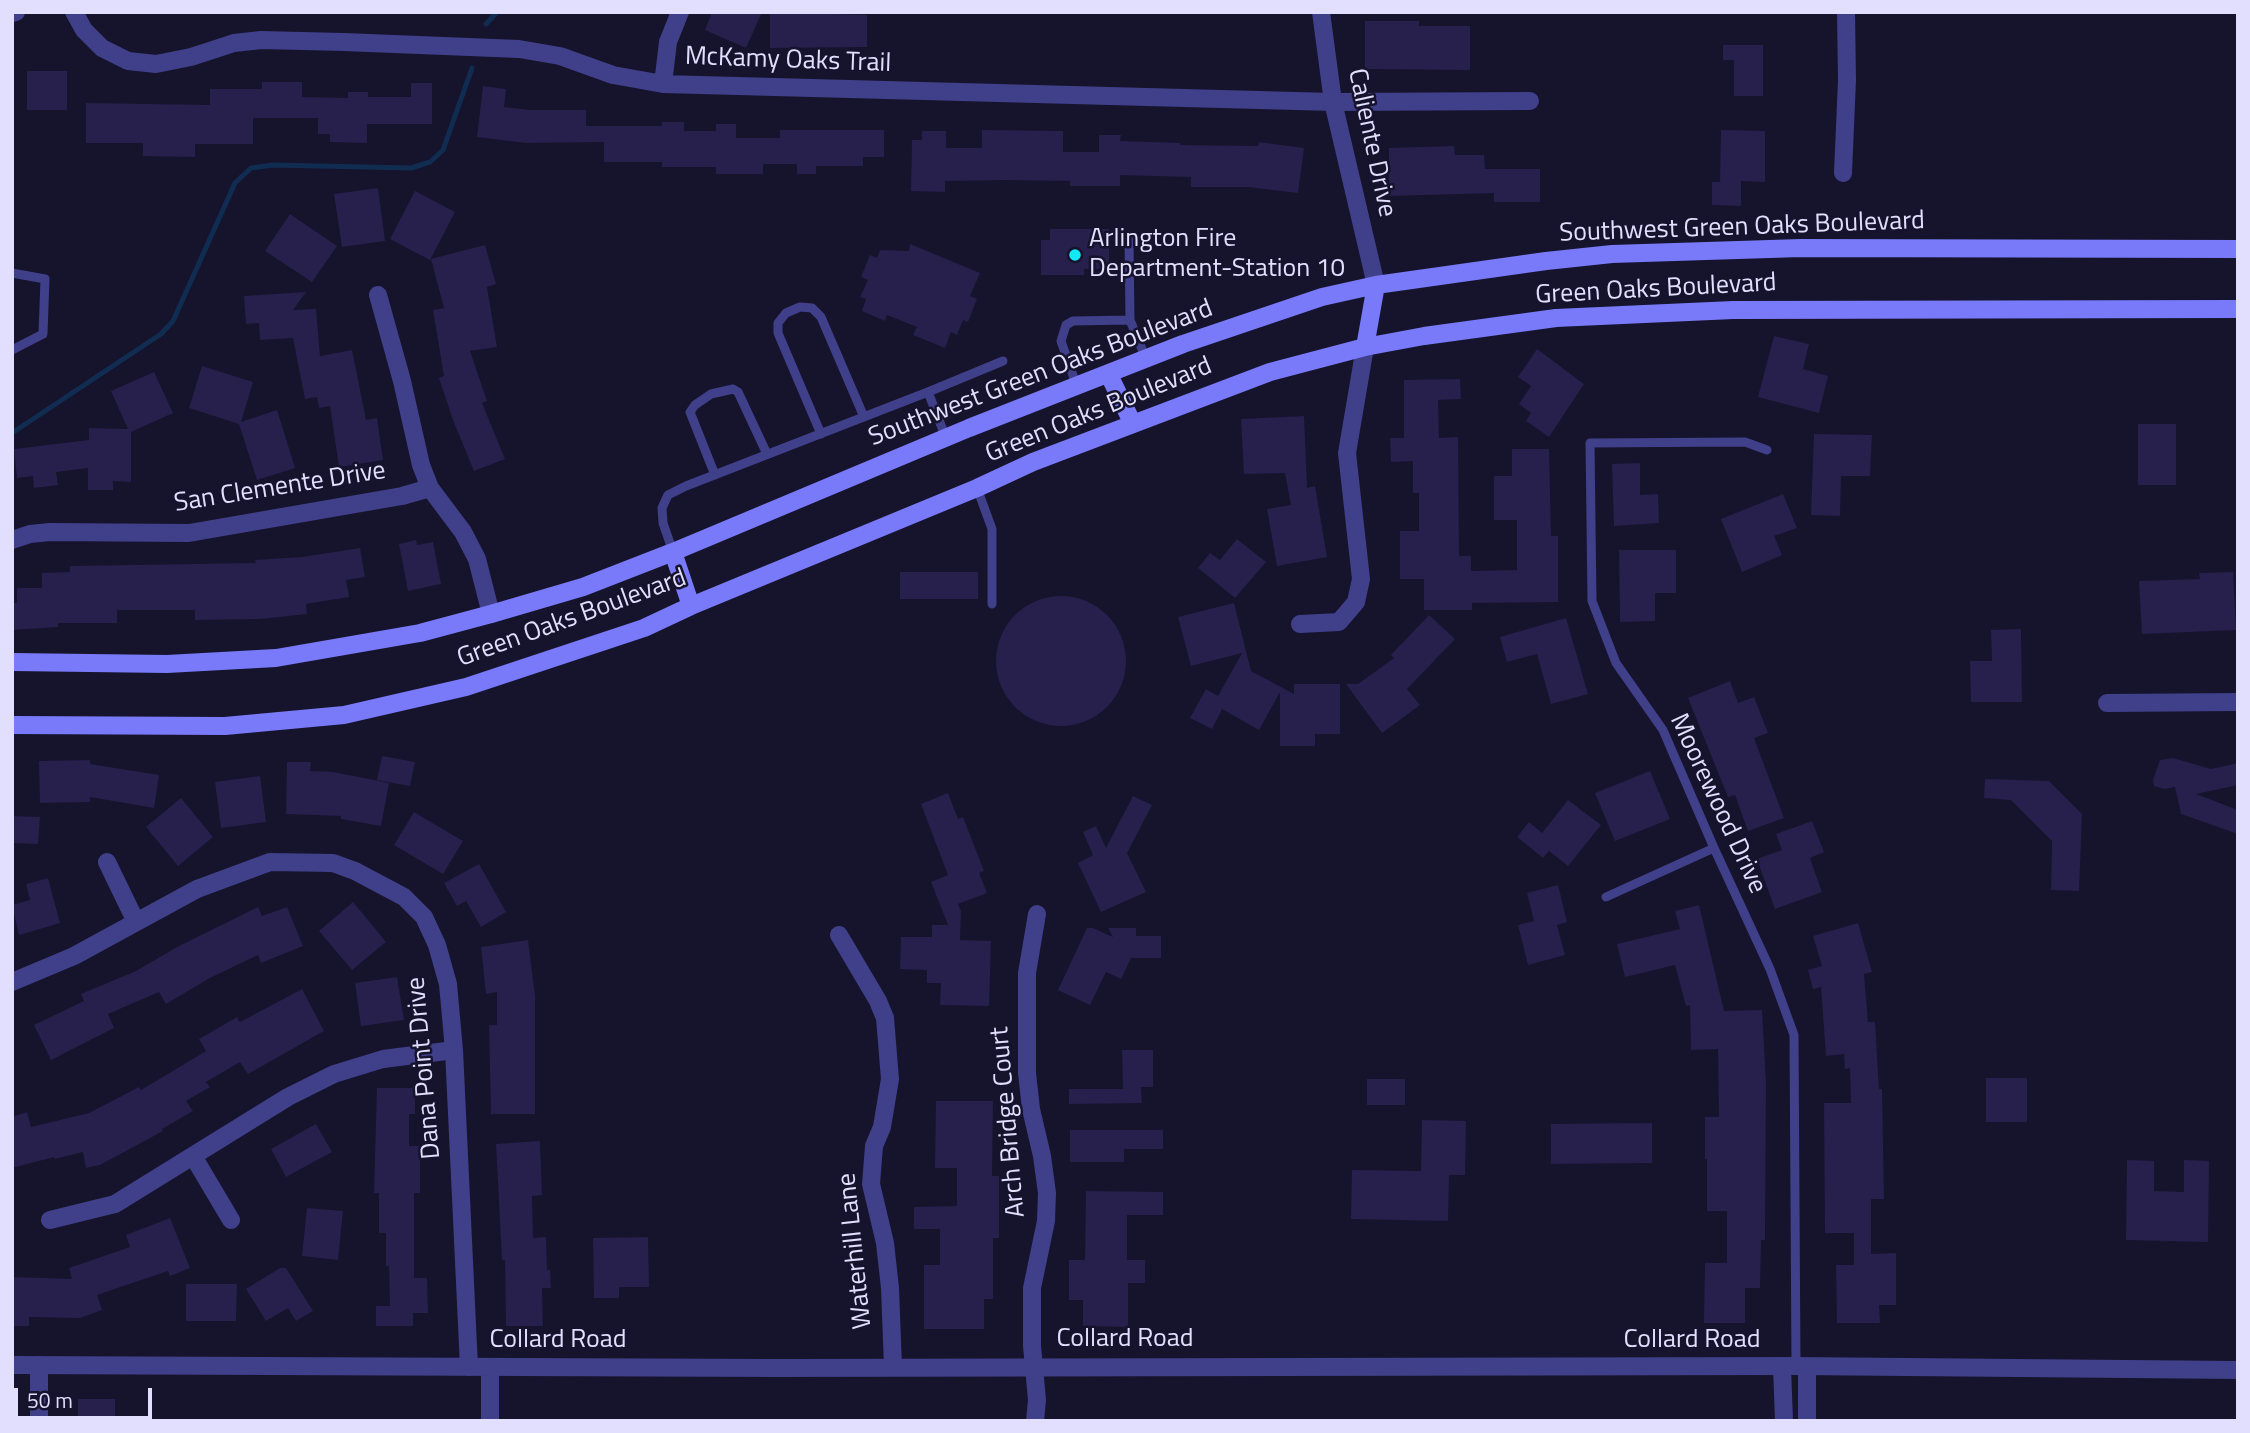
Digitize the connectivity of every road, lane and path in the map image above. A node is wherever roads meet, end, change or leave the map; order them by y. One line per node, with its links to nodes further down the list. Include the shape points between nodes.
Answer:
1 (74, 12): 5 (street, McKamy Oaks Trail, via 102,48 128,61 156,64 261,40 519,49)
2 (680, 12): 5 (street, via 668,42)
3 (1321, 12): 7 (street, Caliente Drive)
4 (1846, 12): 8 (street)
5 (663, 84): 7 (street, McKamy Oaks Trail)
6 (1530, 101): 7 (street, McKamy Oaks Trail)
7 (1333, 102): 12 (street, Caliente Drive)
8 (1843, 173)
9 (1129, 240): 15 (lane)
10 (2238, 249): 12 (main road, Southwest Green Oaks Boulevard, via 1801,248 1612,254)
11 (12, 273): 17 (lane, via 45,279 43,334)
12 (1376, 285): 16 (main road); 18 (main road, Southwest Green Oaks Boulevard, via 1322,297)
13 (378, 295): 30 (street)
14 (2238, 309): 16 (main road, Green Oaks Boulevard, via 1733,310 1556,318)
15 (1130, 320): 18 (lane); 21 (lane, via 1066,325 1061,341)
16 (1364, 347): 24 (main road, Green Oaks Boulevard, via 1270,372); 37 (street, via 1347,453 1361,579 1356,602 1339,622)
17 (12, 350)
18 (1146, 359): 20 (main road, Southwest Green Oaks Boulevard)
19 (1003, 361): 22 (lane)
20 (1109, 374): 21 (main road, Southwest Green Oaks Boulevard); 24 (main road)
21 (1077, 387): 26 (main road, Southwest Green Oaks Boulevard)
22 (928, 392): 23 (lane); 26 (lane)
23 (864, 417): 25 (lane); 25 (lane, via 821,317 812,308 800,307 786,313 778,323 778,333)
24 (1133, 424): 31 (main road, Green Oaks Boulevard)
25 (821, 433): 28 (lane)
26 (946, 438): 33 (main road, Southwest Green Oaks Boulevard)
27 (1767, 450): 42 (lane, Moorewood Drive, via 1745,442 1590,443 1592,601 1616,663 1663,730)
28 (767, 454): 29 (lane); 29 (lane, via 738,392 710,394 690,412)
29 (715, 475): 33 (lane, via 668,495 662,508 663,523)
30 (430, 488): 32 (street, San Clemente Drive, via 190,533 50,532); 36 (street, via 472,550)
31 (977, 488): 34 (lane, via 992,529); 35 (main road, Green Oaks Boulevard)
32 (12, 541)
33 (673, 552): 35 (main road); 36 (main road, Southwest Green Oaks Boulevard, via 583,587)
34 (992, 604)
35 (691, 606): 41 (main road, Green Oaks Boulevard, via 644,628 466,687 344,715 225,726)
36 (491, 614): 38 (main road, Southwest Green Oaks Boulevard, via 419,633 276,658 167,664)
37 (1300, 624)
38 (12, 663)
39 (2238, 702): 40 (street)
40 (2107, 703)
41 (12, 725)
42 (1714, 848): 44 (lane); 59 (lane, Moorewood Drive, via 1770,969 1794,1035)
43 (107, 862): 46 (street)
44 (1606, 897)
45 (1037, 915): 58 (street, Arch Bridge Court, via 1027,972 1027,1073 1047,1192 1046,1221 1032,1287)
46 (136, 922): 48 (street, Dana Point Drive, via 74,956); 49 (street, Dana Point Drive, via 197,889 270,862 333,863 355,871 404,897 424,917 448,984)
47 (839, 935): 57 (street, Waterhill Lane, via 885,1018 890,1079 874,1146 871,1184 885,1243)
48 (12, 982)
49 (454, 1050): 50 (street, via 383,1059 334,1074); 55 (street, Dana Point Drive)
50 (193, 1156): 51 (street, via 115,1204); 52 (street)
51 (50, 1220)
52 (231, 1220)
53 (39, 1365): 54 (street, Collard Road); 55 (street, Collard Road); 61 (street)
54 (12, 1366)
55 (469, 1367): 56 (street, Collard Road)
56 (490, 1367): 57 (street, Collard Road); 62 (street)
57 (892, 1367): 58 (street, Collard Road)
58 (1035, 1367): 59 (street, Collard Road); 63 (street, Arch Bridge Court)
59 (1795, 1367): 60 (street, Collard Road); 64 (street); 65 (street)
60 (2238, 1370)
61 (39, 1421)
62 (490, 1421)
63 (1035, 1421)
64 (1784, 1421)
65 (1807, 1421)

